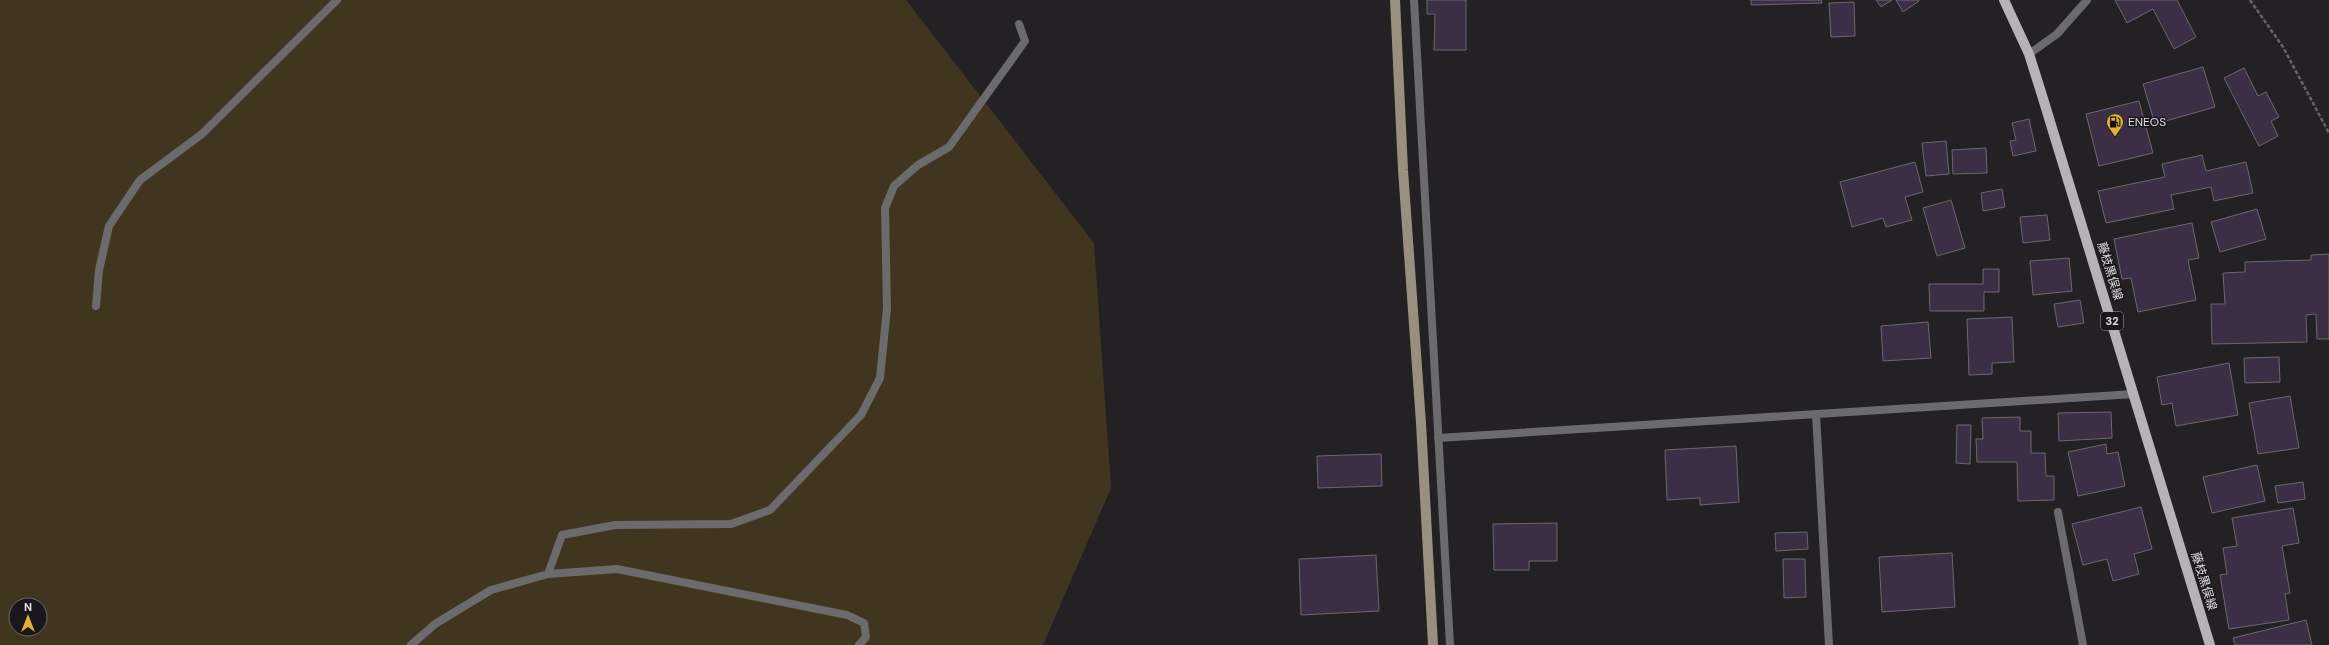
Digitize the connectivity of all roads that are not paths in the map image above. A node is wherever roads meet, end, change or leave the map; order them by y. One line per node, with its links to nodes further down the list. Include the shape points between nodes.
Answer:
1 (337, 0): 7 (street, via 202,134 140,180 109,226 99,270)
2 (1414, 0): 10 (street)
3 (2004, 0): 6 (main road, 藤枝黒俣線 / 32)
4 (2088, 0): 6 (street, via 2057,34)
5 (1019, 24): 12 (street, via 1025,41 949,147 918,165 894,186 885,208 887,308 880,378 861,415 770,510 731,524 615,525 562,535)
6 (2028, 54): 8 (main road, 藤枝黒俣線 / 32)
7 (96, 306)
8 (2134, 394): 9 (street); 18 (main road, 藤枝黒俣線 / 32)
9 (1816, 414): 10 (street); 16 (street)
10 (1438, 438): 15 (street)
11 (2058, 512): 17 (street)
12 (548, 574): 13 (street, via 491,590 435,624); 14 (street, via 617,569 847,615 864,623 866,637)
13 (411, 645)
14 (859, 645)
15 (1450, 645)
16 (1829, 645)
17 (2083, 645)
18 (2210, 645)

